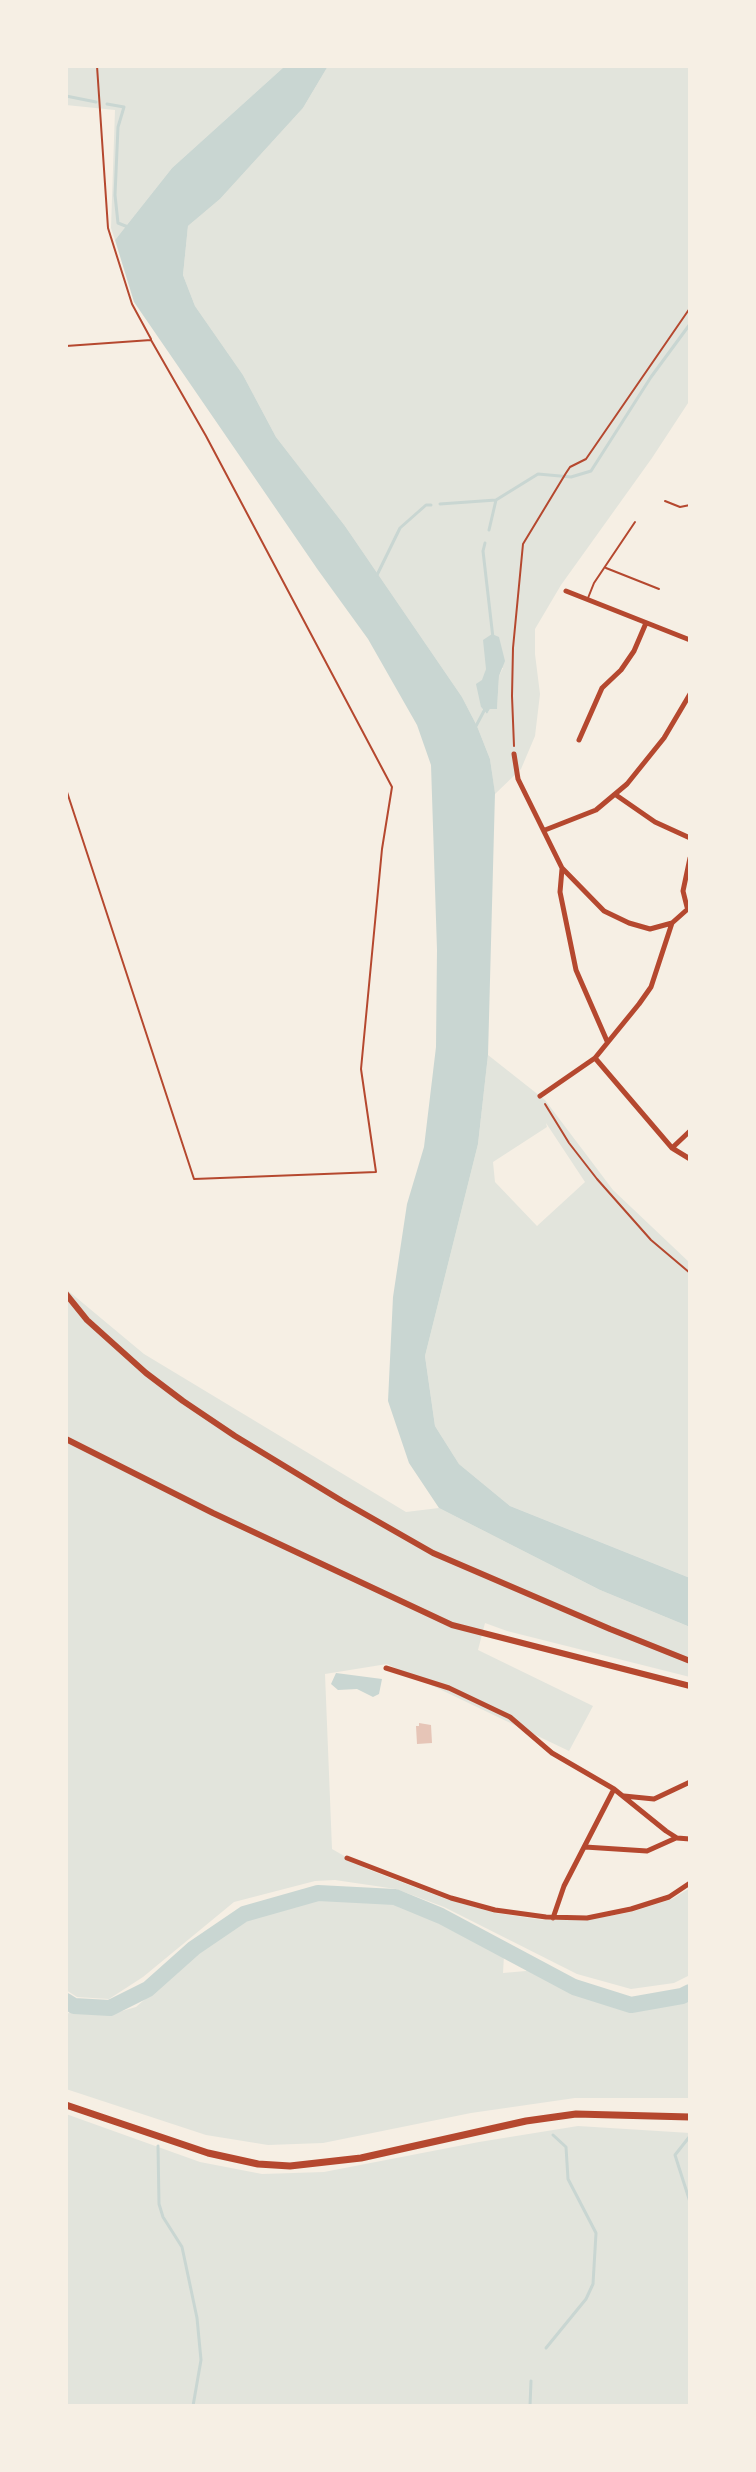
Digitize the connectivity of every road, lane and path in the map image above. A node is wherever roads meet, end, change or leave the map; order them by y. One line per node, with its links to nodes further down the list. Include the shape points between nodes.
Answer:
1 (97, 66): 3 (path, via 108,228 132,304)
2 (690, 308): 16 (path, via 586,459 570,467 523,544 512,696)
3 (151, 340): 4 (path); 17 (path, via 392,787 361,1069 376,1172 194,1179)
4 (66, 346)
5 (665, 501): 6 (lane)
6 (690, 505)
7 (635, 522): 8 (lane)
8 (605, 567): 9 (lane); 11 (lane)
9 (659, 589)
10 (566, 591): 11 (street)
11 (587, 599): 12 (street)
12 (646, 623): 13 (street); 15 (street, via 634,651 602,688)
13 (690, 640)
14 (690, 694): 18 (street, via 664,738)
15 (579, 740)
16 (514, 754): 19 (street, via 518,779)
17 (66, 789)
18 (616, 795): 19 (street, via 596,810); 20 (street)
19 (545, 830): 22 (street)
20 (690, 838)
21 (690, 858): 23 (street, via 683,891)
22 (562, 868): 24 (street, via 612,915 650,929); 25 (street, via 560,892 576,970)
23 (689, 907): 24 (street)
24 (672, 923): 25 (street, via 651,987)
25 (607, 1041): 26 (street)
26 (595, 1058): 27 (street); 29 (street)
27 (540, 1096): 31 (path, via 597,1179 651,1240)
28 (690, 1131): 29 (street)
29 (672, 1148): 30 (street)
30 (690, 1159)
31 (690, 1273)
32 (66, 1294): 34 (street, via 87,1320 171,1392 342,1501 433,1553)
33 (66, 1439): 36 (street, via 452,1625)
34 (690, 1661)
35 (386, 1668): 38 (street, via 449,1688 510,1717 552,1753)
36 (690, 1686)
37 (690, 1782): 39 (street, via 654,1799)
38 (614, 1789): 39 (street); 42 (street)
39 (624, 1796): 40 (street)
40 (677, 1838): 41 (street); 42 (street, via 647,1851)
41 (690, 1839)
42 (584, 1847): 45 (street)
43 (347, 1858): 45 (street, via 465,1902)
44 (690, 1883): 45 (street, via 669,1897 631,1909)
45 (553, 1918)
46 (66, 2105): 47 (main road, via 208,2153 290,2166 361,2158 576,2114)
47 (690, 2117)

